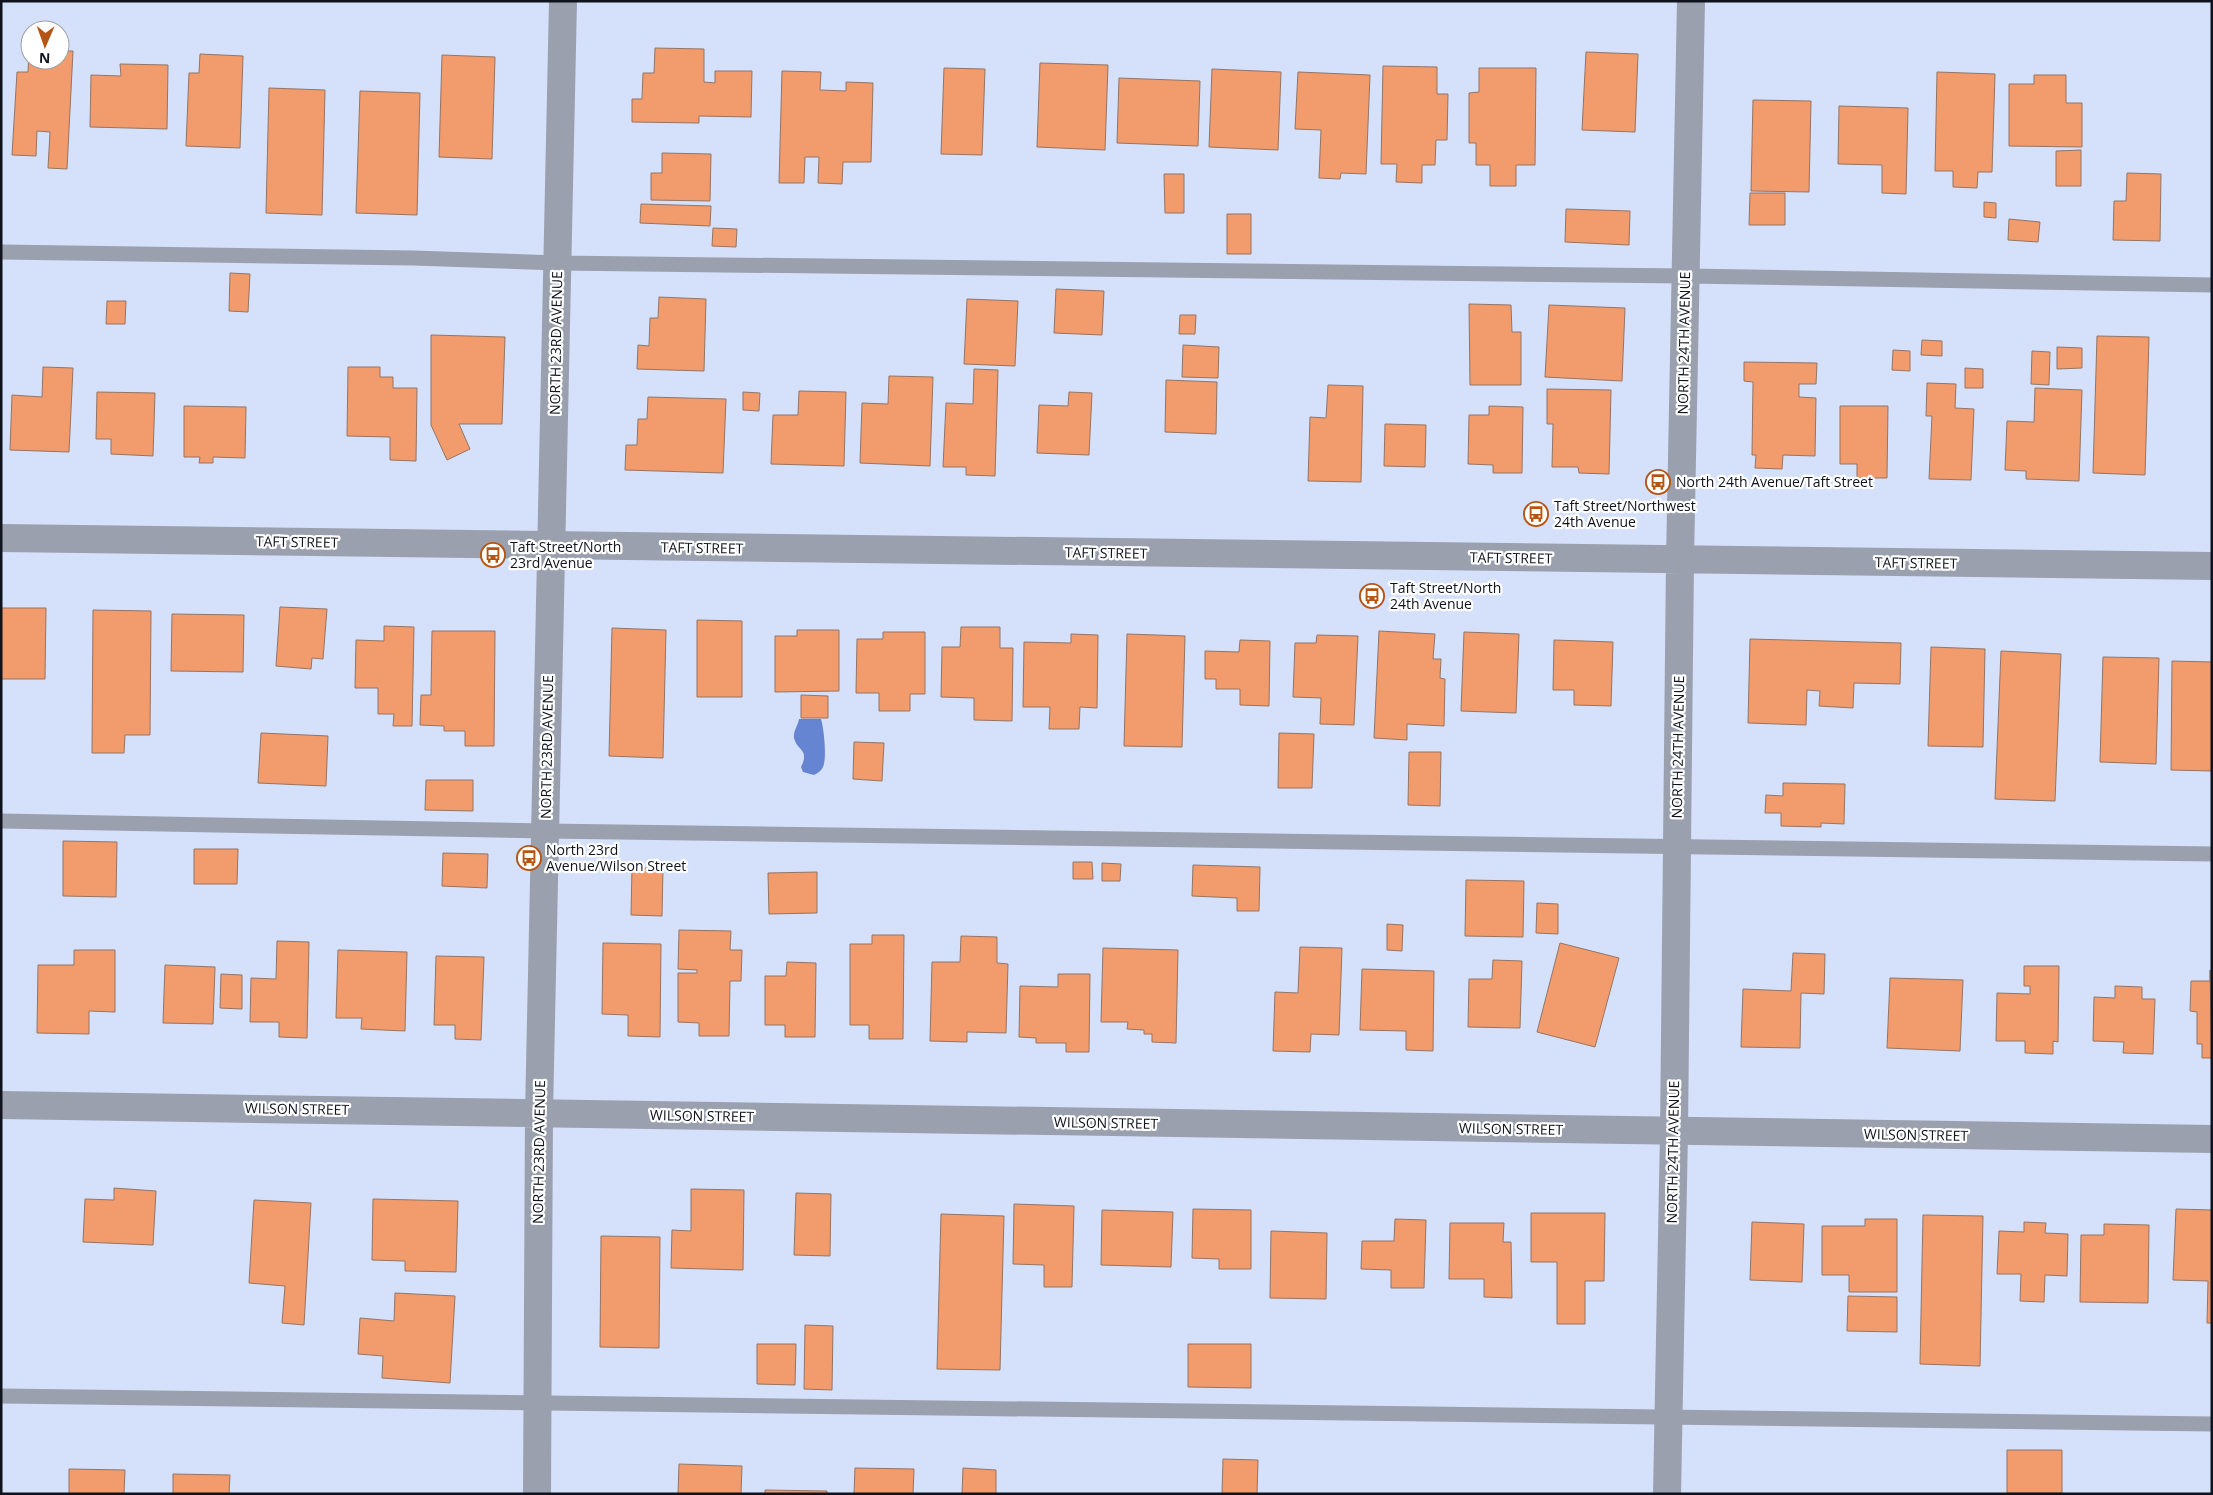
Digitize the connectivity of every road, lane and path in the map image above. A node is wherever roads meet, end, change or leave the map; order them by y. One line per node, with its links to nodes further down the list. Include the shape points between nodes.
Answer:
1 (563, 1): 4 (street, NORTH 23RD AVENUE)
2 (1691, 1): 5 (street, NORTH 24TH AVENUE)
3 (1, 252): 4 (lane)
4 (557, 263): 5 (lane); 8 (street, NORTH 23RD AVENUE)
5 (1686, 276): 6 (lane); 9 (street, NORTH 24TH AVENUE)
6 (2212, 285)
7 (1, 538): 8 (street, TAFT STREET)
8 (551, 546): 9 (street, TAFT STREET); 12 (street, NORTH 23RD AVENUE)
9 (1680, 560): 10 (street, TAFT STREET); 13 (street, NORTH 24TH AVENUE)
10 (2212, 566)
11 (1, 821): 12 (lane)
12 (545, 831): 13 (lane); 16 (street, NORTH 23RD AVENUE)
13 (1677, 846): 14 (lane); 17 (street, NORTH 24TH AVENUE)
14 (2212, 854)
15 (1, 1105): 16 (street, WILSON STREET)
16 (539, 1113): 17 (street, WILSON STREET); 20 (street, NORTH 23RD AVENUE)
17 (1674, 1132): 18 (street, WILSON STREET); 21 (street, NORTH 24TH AVENUE)
18 (2212, 1139)
19 (1, 1396): 20 (lane)
20 (537, 1404): 21 (lane); 23 (street, NORTH 23RD AVENUE)
21 (1668, 1416): 22 (lane); 24 (street, NORTH 24TH AVENUE)
22 (2212, 1424)
23 (537, 1494)
24 (1667, 1494)

